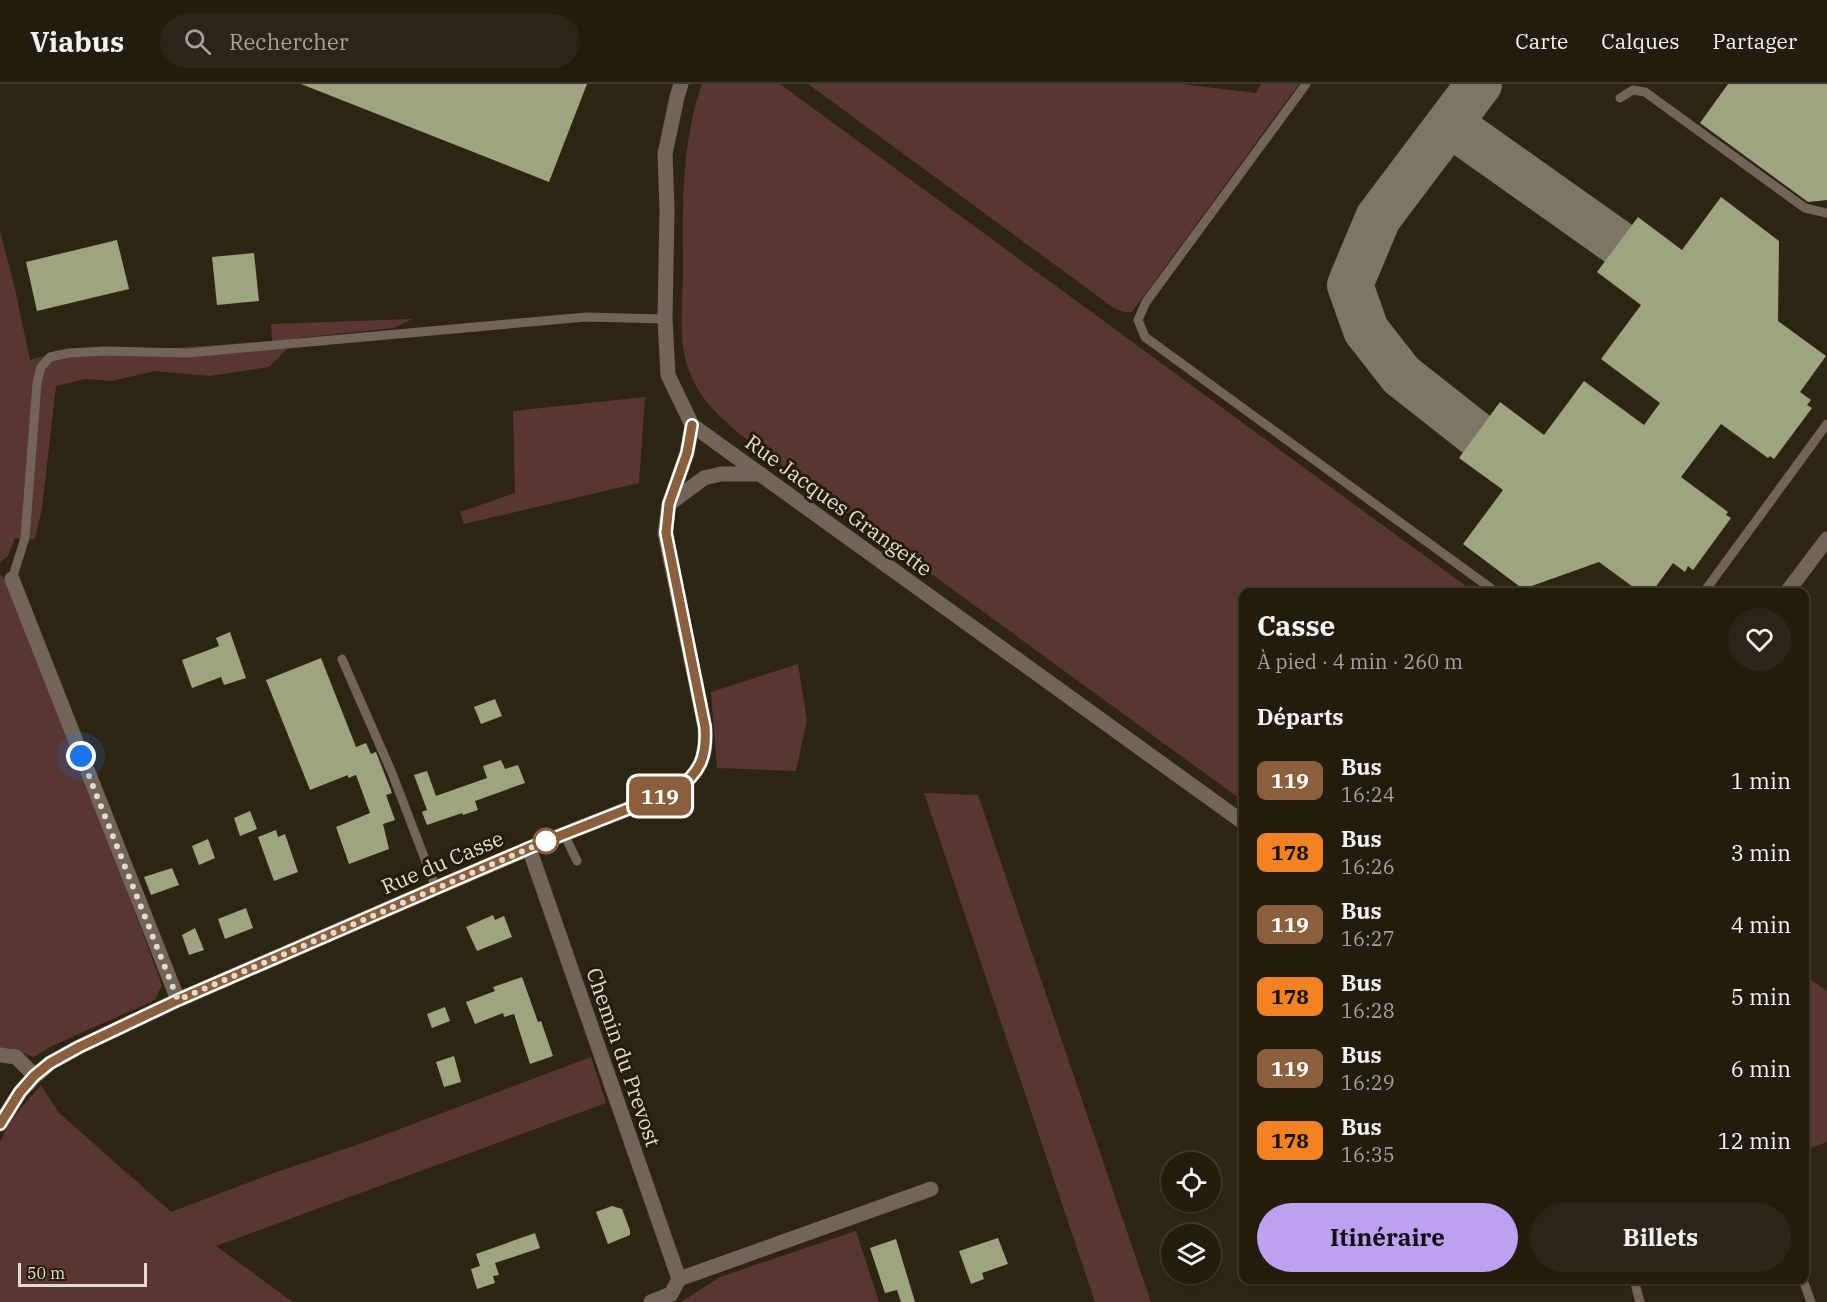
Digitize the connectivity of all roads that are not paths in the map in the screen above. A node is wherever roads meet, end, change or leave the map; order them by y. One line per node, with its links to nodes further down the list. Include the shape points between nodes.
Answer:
1 (681, 84): 5 (street, Rue Jacques Grangette, via 665,154)
2 (1306, 84): 12 (lane, via 1146,302 1138,320 1145,337)
3 (1620, 98): 4 (lane, via 1633,90 1645,92 1805,208)
4 (1827, 213)
5 (665, 319): 7 (street, Rue Jacques Grangette, via 668,375); 11 (lane, via 586,316 188,353 105,351 50,357 41,367 37,383 24,538)
6 (1827, 424): 13 (lane)
7 (692, 425): 8 (street, Rue Jacques Grangette); 9 (street, Rue du Casse, via 687,453)
8 (761, 474): 9 (street, via 704,478); 16 (street, Rue Jacques Grangette)
9 (669, 504): 17 (street, Rue du Casse, via 666,533 705,727 704,756 689,781 676,790)
10 (1827, 539): 14 (street)
11 (12, 579): 21 (street)
12 (1490, 588)
13 (1707, 588)
14 (1790, 588)
15 (342, 659): 20 (lane, via 392,772)
16 (1239, 818)
17 (564, 834): 18 (street, Rue du Casse); 19 (lane)
18 (529, 848): 20 (street, Rue du Casse); 26 (street, Chemin du Prevost)
19 (577, 861)
20 (436, 888): 21 (street, Rue du Casse)
21 (178, 1000): 23 (street, Rue du Casse, via 79,1047)
22 (0, 1055): 23 (street, via 16,1057)
23 (34, 1076): 24 (street, Rue du Casse)
24 (0, 1124)
25 (931, 1190): 26 (street)
26 (679, 1279): 29 (street, via 671,1294)
27 (1635, 1284): 30 (lane)
28 (1804, 1284): 31 (lane)
29 (651, 1302)
30 (1640, 1302)
31 (1811, 1302)

